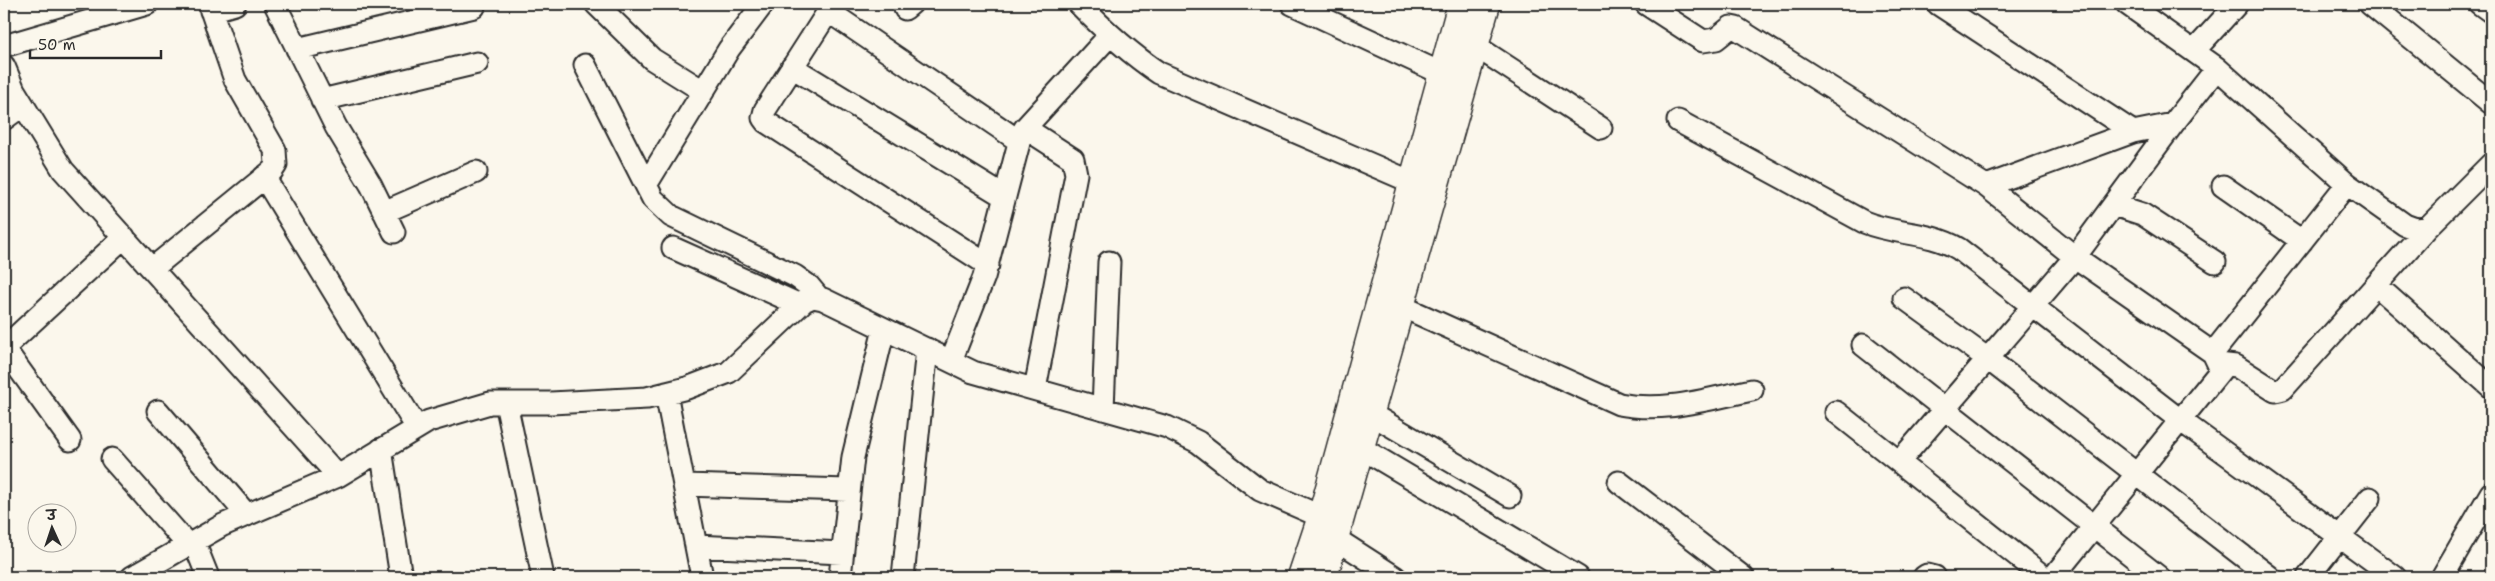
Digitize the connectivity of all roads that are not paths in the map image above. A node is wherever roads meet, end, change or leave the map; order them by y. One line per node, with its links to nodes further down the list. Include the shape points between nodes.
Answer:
1 (147, 4): 21 (street)
2 (235, 4): 16 (street)
3 (275, 4): 22 (street)
4 (596, 4): 30 (street, via 652,59)
5 (763, 4): 30 (street)
6 (1080, 4): 19 (street)
7 (1292, 4): 29 (street)
8 (1646, 4): 46 (street, via 1703,41 1716,39 1731,27 1736,28)
9 (1938, 4): 38 (street)
10 (2127, 4): 23 (street)
11 (2237, 4): 23 (street)
12 (2370, 4): 32 (street)
13 (2480, 4): 18 (street)
14 (1464, 5): 20 (main road); 29 (main road)
15 (474, 7): 22 (street)
16 (210, 8): 42 (street, via 235,80 275,150 276,164)
17 (830, 8): 27 (street); 39 (street)
18 (2491, 12)
19 (1110, 35): 39 (street); 43 (street, via 1159,73)
20 (1474, 45): 37 (street); 64 (main road)
21 (4, 46)
22 (297, 49): 31 (street)
23 (2194, 51): 28 (street)
24 (477, 63): 31 (street)
25 (585, 65): 45 (street)
26 (4, 66): 33 (street)
27 (792, 67): 48 (street); 59 (street, via 765,110 763,118 766,122)
28 (2216, 68): 36 (street); 44 (street)
29 (1443, 74): 43 (main road)
30 (703, 91): 45 (street)
31 (322, 100): 50 (street)
32 (2491, 103)
33 (23, 106): 34 (street); 53 (street, via 63,170)
34 (4, 119)
35 (1678, 121): 65 (street, via 1864,222 1878,228 1946,242)
36 (2173, 124): 38 (street); 49 (street)
37 (1601, 128)
38 (2133, 132): 46 (street)
39 (1022, 134): 48 (street); 74 (street, via 1072,159 1076,174)
40 (2491, 164): 51 (street)
41 (476, 172): 50 (street)
42 (264, 177): 60 (street); 84 (street)
43 (1414, 183): 99 (main road)
44 (2347, 184): 51 (street, via 2405,225); 54 (street)
45 (646, 185): 63 (street, via 661,209 671,216 795,276 809,286)
46 (1986, 186): 56 (street)
47 (2223, 186): 54 (street)
48 (1005, 197): 59 (street)
49 (2114, 205): 56 (street); 58 (street, via 2142,214)
50 (384, 212): 52 (street)
51 (2427, 228): 61 (street)
52 (394, 232)
53 (124, 237): 60 (street); 68 (street)
54 (2302, 241): 70 (street)
55 (673, 248): 63 (street)
56 (2075, 257): 65 (street); 70 (street)
57 (1109, 262): 78 (street)
58 (2215, 262)
59 (988, 265): 72 (street)
60 (153, 268): 91 (street)
61 (2376, 284): 70 (street, via 2279,391); 73 (street)
62 (1904, 298): 71 (street)
63 (809, 302): 66 (street); 76 (street, via 729,372)
64 (1401, 306): 75 (street, via 1618,404 1664,408); 82 (main road)
65 (2031, 306): 71 (street); 83 (street)
66 (884, 329): 69 (street); 94 (street, via 852,457)
67 (1863, 345): 79 (street)
68 (4, 348): 85 (street)
69 (926, 349): 72 (street); 111 (street)
70 (2216, 358): 83 (street, via 2221,370)
71 (1988, 359): 79 (street); 90 (street)
72 (951, 361): 74 (street, via 973,372)
73 (2491, 387)
74 (1035, 389): 78 (street)
75 (1752, 390)
76 (666, 393): 77 (street, via 638,398); 93 (street)
77 (506, 403): 84 (street, via 490,402 429,421); 108 (street)
78 (1103, 408): 99 (street, via 1185,434 1260,490)
79 (1944, 410): 89 (street); 100 (street)
80 (158, 411): 98 (street)
81 (1836, 412): 89 (street)
82 (1371, 414): 86 (main road); 96 (street)
83 (2180, 420): 90 (street); 101 (street)
84 (417, 428): 87 (street)
85 (70, 440)
86 (1361, 448): 99 (main road); 115 (street)
87 (381, 449): 91 (street); 107 (street)
88 (112, 459): 102 (street)
89 (1899, 462): 119 (street)
90 (2135, 475): 100 (street); 122 (street)
91 (338, 476): 98 (street)
92 (1619, 482): 116 (street)
93 (684, 484): 94 (street); 103 (street)
94 (848, 490): 104 (street)
95 (2491, 493): 125 (street)
96 (1510, 496)
97 (2370, 498): 101 (street)
98 (247, 515): 102 (street)
99 (1329, 528): 112 (main road); 113 (main road); 114 (street)
100 (2095, 528): 120 (street); 121 (street)
101 (2340, 537): 123 (street); 124 (street)
102 (191, 543): 105 (street); 106 (street)
103 (696, 546): 104 (street); 109 (street)
104 (842, 553): 110 (street)
105 (132, 577)
106 (208, 577)
107 (401, 577)
108 (543, 577)
109 (702, 577)
110 (840, 577)
111 (903, 577)
112 (1302, 577)
113 (1323, 577)
114 (1394, 577)
115 (1578, 577)
116 (1743, 577)
117 (1924, 577): 118 (street)
118 (1935, 577)
119 (2044, 577)
120 (2053, 577)
121 (2159, 577)
122 (2270, 577)
123 (2308, 577)
124 (2395, 577)
125 (2442, 577)

